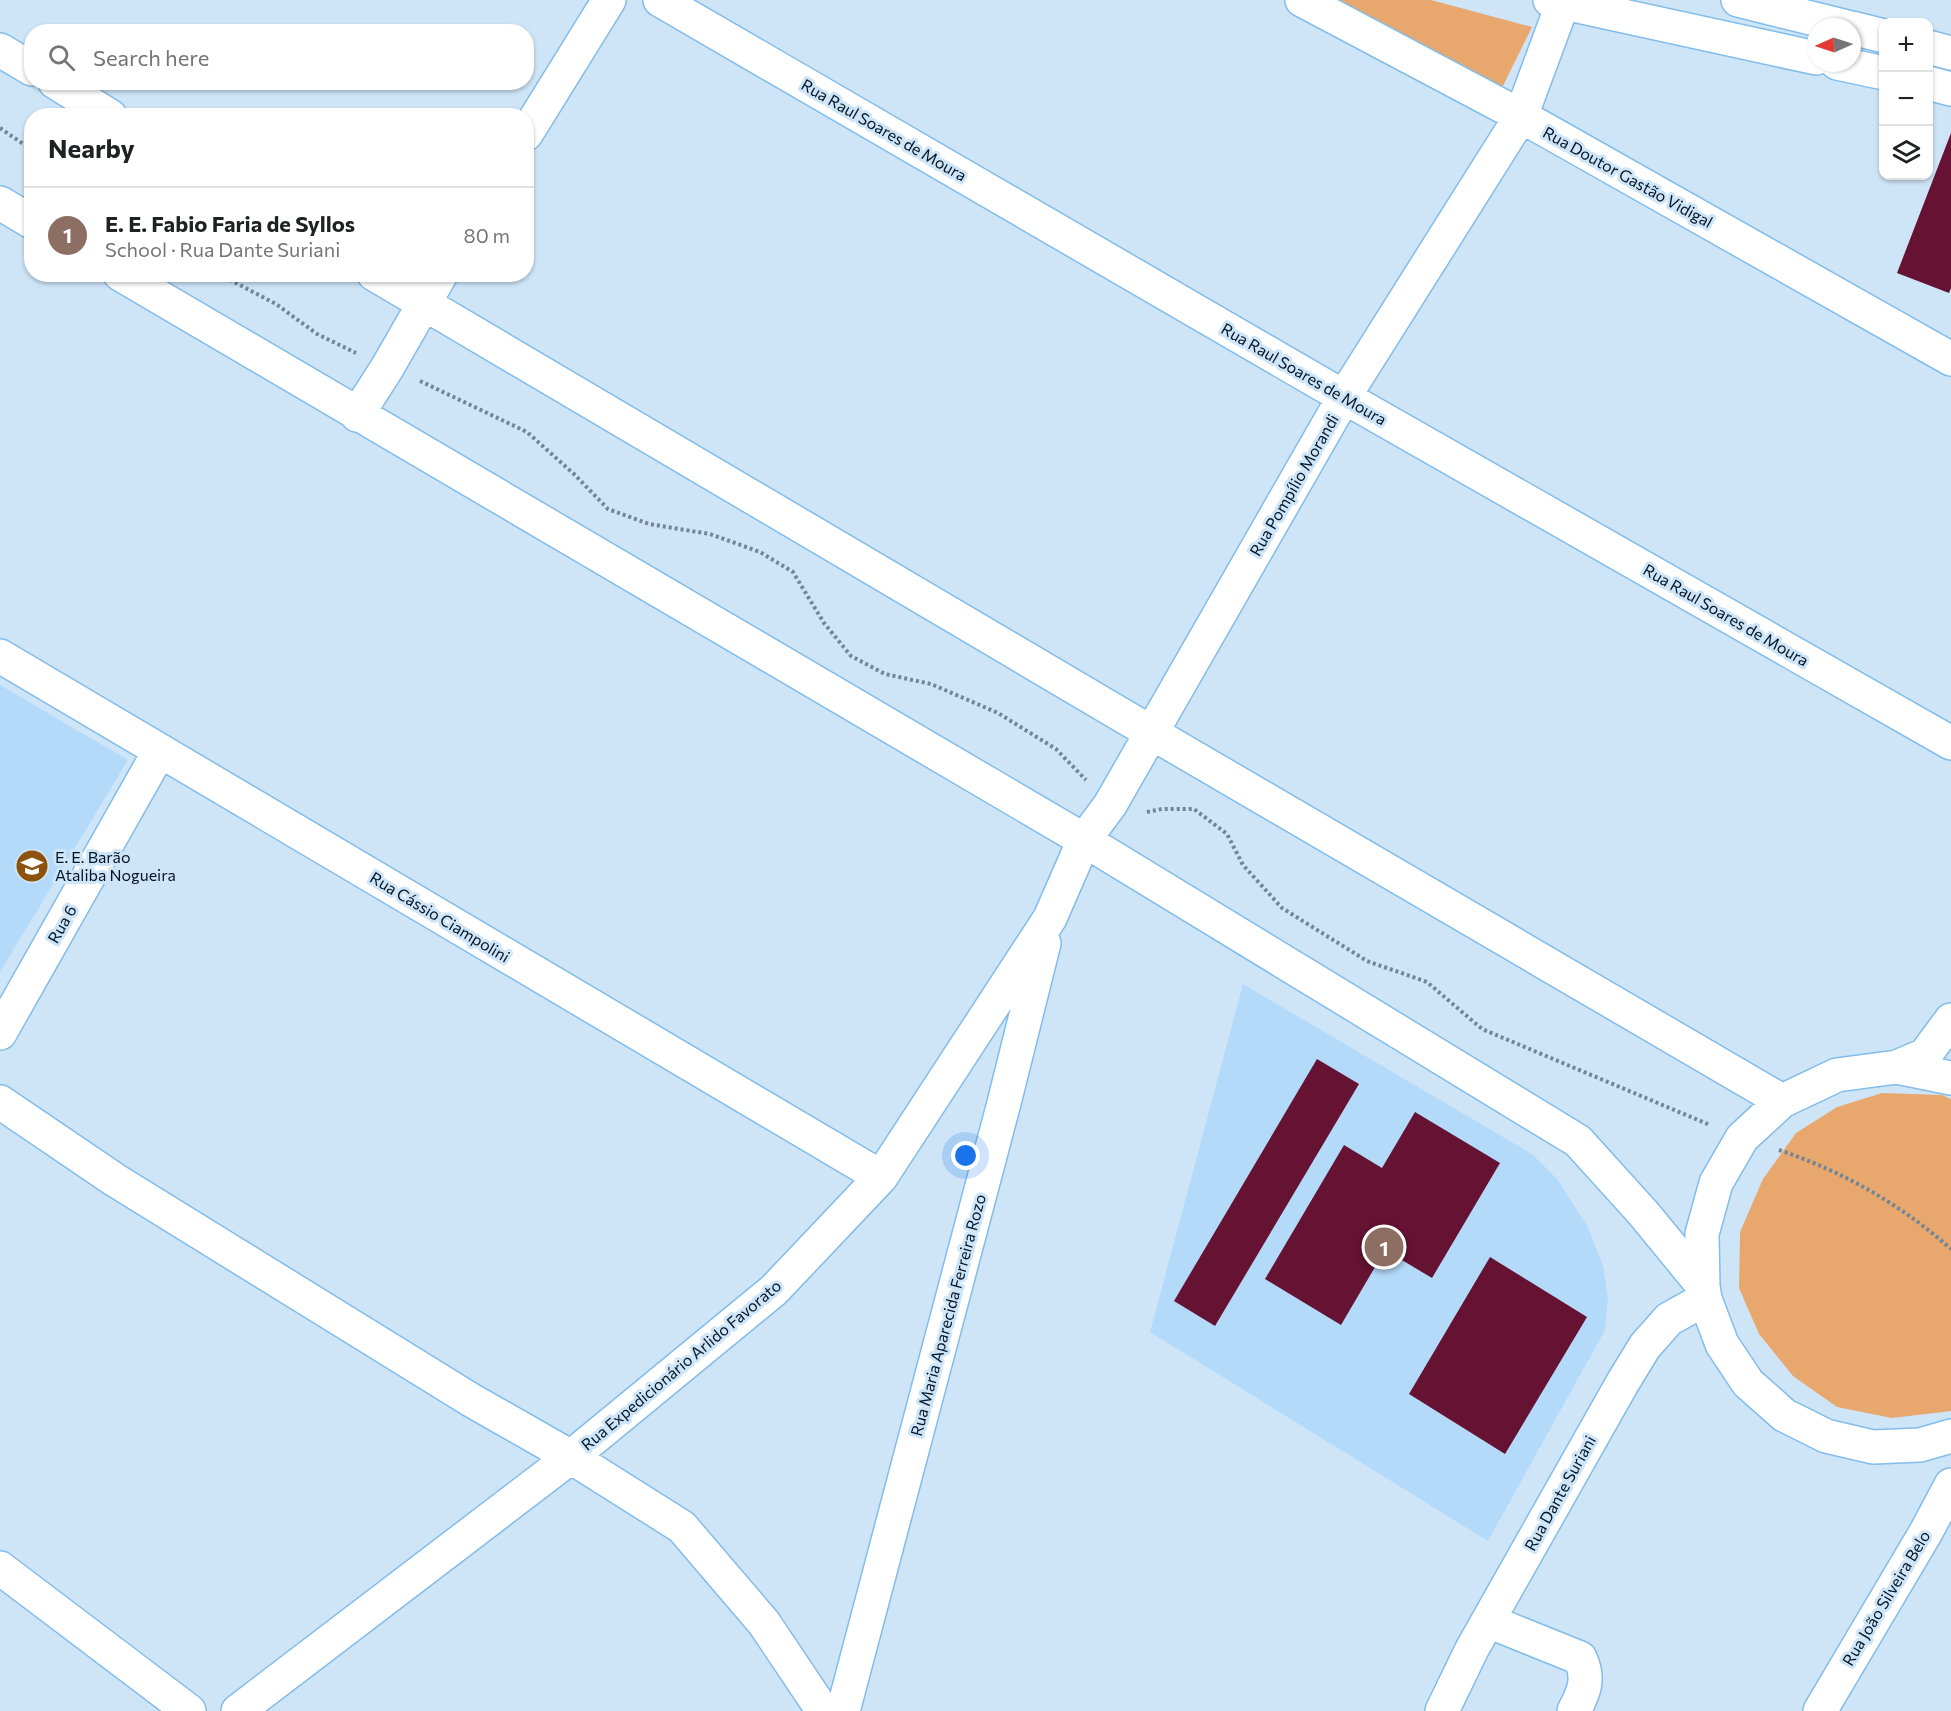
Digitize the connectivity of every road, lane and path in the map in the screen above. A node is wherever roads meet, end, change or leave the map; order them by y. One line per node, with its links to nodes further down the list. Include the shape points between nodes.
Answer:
1 (609, 0): 21 (street)
2 (660, 0): 33 (street, Rua Raul Soares de Moura)
3 (1302, 0): 20 (street, Rua Doutor Gastão Vidigal)
4 (1738, 0): 6 (street)
5 (1560, 1): 12 (street); 20 (street, Rua Pompílio Morandi)
6 (1811, 18)
7 (1861, 30): 8 (street)
8 (1879, 35)
9 (1933, 48): 11 (street)
10 (0, 50): 13 (street)
11 (1951, 53)
12 (1807, 56)
13 (24, 64)
14 (1861, 68): 15 (street)
15 (1879, 72)
16 (1933, 84): 17 (street)
17 (1951, 89)
18 (68, 90): 19 (street)
19 (97, 108)
20 (1521, 116): 31 (street, Rua Doutor Gastão Vidigal); 33 (street, Rua Pompílio Morandi)
21 (534, 121)
22 (0, 128): 23 (path)
23 (24, 144)
24 (0, 203): 25 (street)
25 (24, 217)
26 (133, 282): 34 (street)
27 (234, 282): 32 (path, via 276,304 317,334)
28 (387, 282): 30 (street)
29 (436, 282): 30 (street)
30 (423, 304): 32 (street); 36 (street)
31 (1951, 359)
32 (387, 368): 34 (street); 39 (path, via 527,432 608,509 649,524 710,534 760,552 793,572 824,623 851,656 885,674 931,684 998,712 1056,749)
33 (1344, 397): 36 (street, Rua Pompílio Morandi); 37 (street, Rua Raul Soares de Moura)
34 (357, 415): 40 (street)
35 (0, 656): 38 (street, Rua Cássio Ciampolini)
36 (1152, 733): 39 (street, Rua Pompílio Morandi); 46 (street)
37 (1951, 743)
38 (159, 752): 43 (street, Rua 6); 49 (street, Rua Cássio Ciampolini)
39 (1110, 805): 40 (street, Rua Pompílio Morandi); 48 (path, via 1139,814 1194,809 1227,834 1243,865 1282,908 1367,961 1427,982 1482,1029)
40 (1084, 840): 41 (street, Rua Expedicionário Arlido Favorato); 51 (street, via 1578,1141 1644,1214)
41 (1050, 918): 49 (street, Rua Expedicionário Arlido Favorato); 60 (street, Rua Maria Aparecida Ferreira Rozo)
42 (1951, 1020): 44 (street, via 1926,1055)
43 (0, 1033)
44 (1897, 1067): 45 (street); 46 (street, via 1837,1074)
45 (1951, 1078)
46 (1782, 1101): 48 (street)
47 (0, 1102): 53 (street, via 125,1186 471,1400)
48 (1742, 1138): 50 (path, via 1817,1163 1876,1193); 51 (street, via 1716,1183 1704,1224)
49 (881, 1177): 53 (street, Rua Expedicionário Arlido Favorato, via 774,1290)
50 (1951, 1249)
51 (1704, 1293): 52 (street, via 1722,1344 1748,1383 1784,1415 1826,1436 1873,1447 1920,1445); 56 (street, Rua Dante Suriani, via 1669,1319 1645,1346)
52 (1951, 1436)
53 (571, 1457): 58 (street, Rua Expedicionário Arlido Favorato); 59 (street, via 682,1527 764,1623)
54 (1951, 1485): 63 (street, Rua João Silveira Belo)
55 (0, 1568): 57 (street)
56 (1488, 1620): 61 (street, Rua Dante Suriani); 62 (street, via 1580,1658 1586,1674 1585,1689)
57 (189, 1711)
58 (238, 1711)
59 (823, 1711)
60 (843, 1711)
61 (1442, 1711)
62 (1574, 1711)
63 (1820, 1711)

